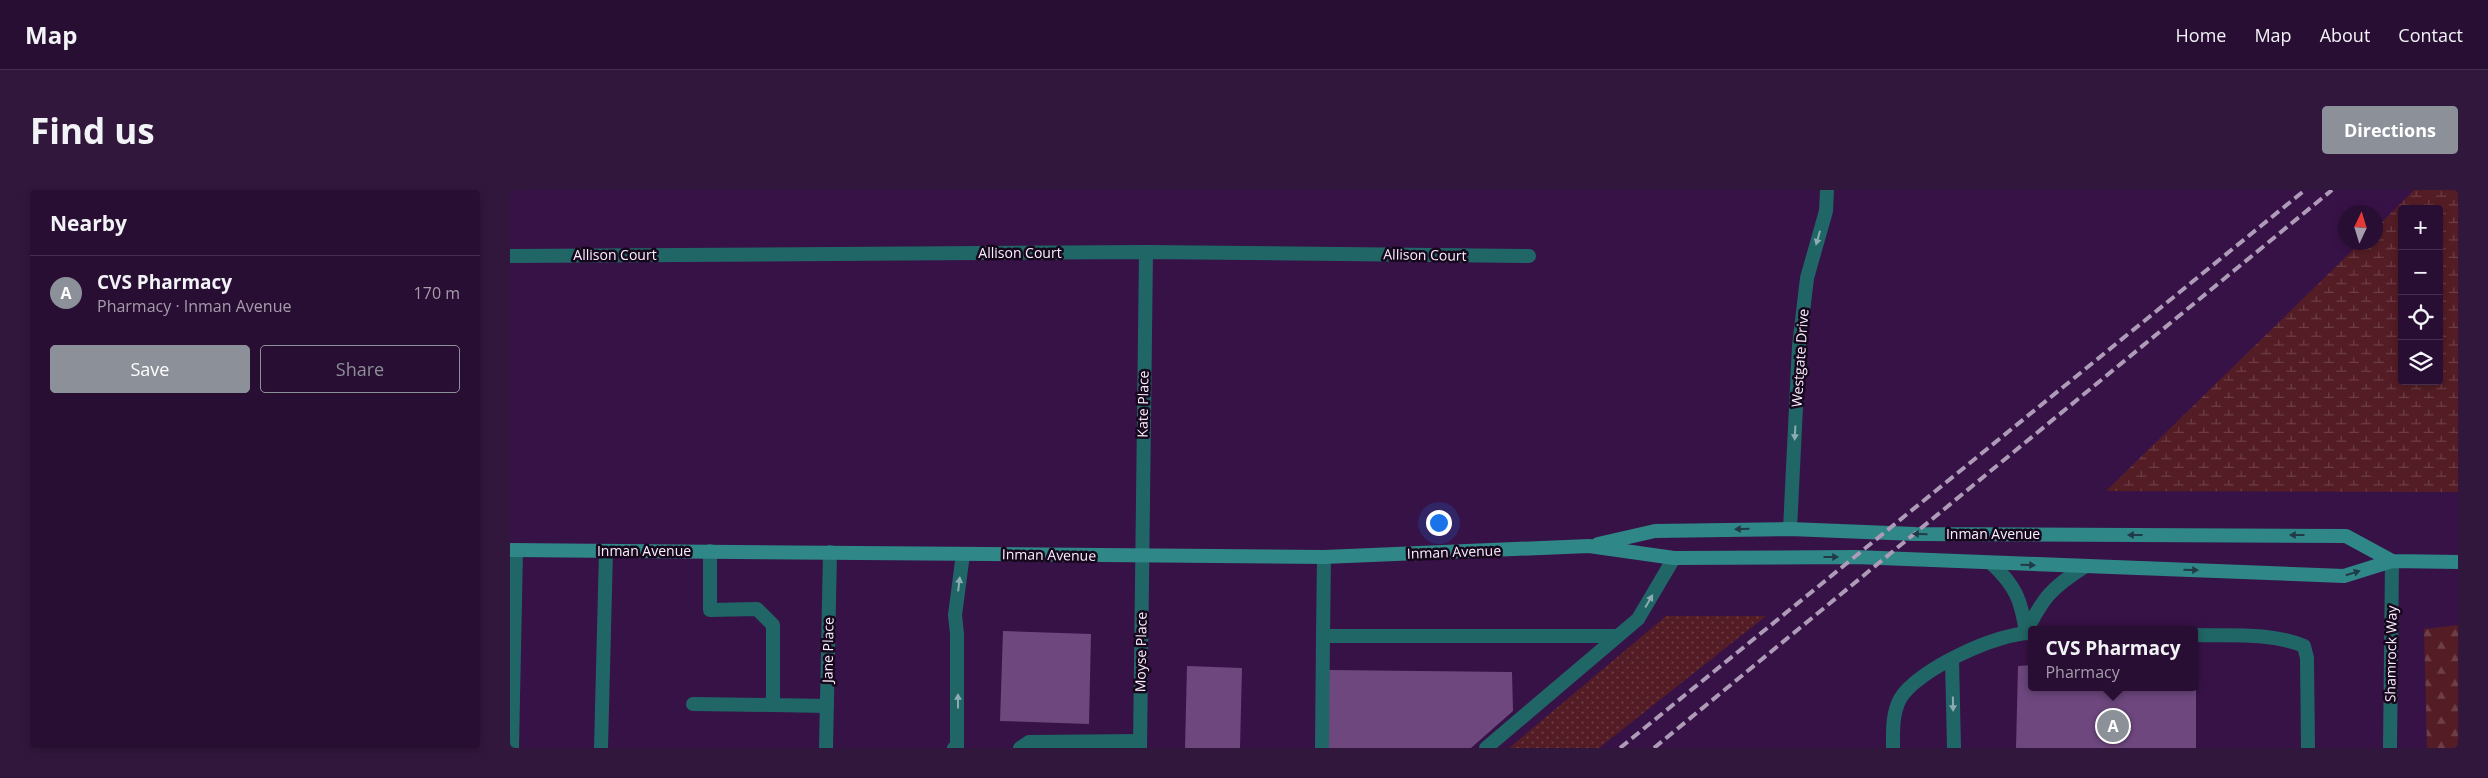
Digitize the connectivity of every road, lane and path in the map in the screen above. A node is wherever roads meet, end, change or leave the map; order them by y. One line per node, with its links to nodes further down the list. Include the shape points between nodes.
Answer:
1 (1827, 190): 5 (street, Westgate Drive, one-way to 5, via 1826,211 1806,288 1799,346)
2 (1146, 252): 3 (street, Allison Court); 4 (street, Allison Court); 12 (street, Kate Place)
3 (510, 256)
4 (1529, 256)
5 (1790, 528): 6 (main road, Inman Avenue, one-way to 6, via 1655,531); 15 (main road, Inman Avenue, one-way to 5, via 2346,536 1915,534)
6 (1588, 546): 13 (main road, Inman Avenue); 14 (main road, Inman Avenue)
7 (513, 550): 8 (main road, Inman Avenue); 31 (street)
8 (606, 551): 9 (main road, Inman Avenue); 32 (street)
9 (710, 552): 10 (main road, Inman Avenue); 27 (street, via 710,610 757,609 773,625)
10 (830, 552): 11 (main road, Inman Avenue); 28 (street, Jane Place)
11 (963, 554): 12 (main road, Inman Avenue); 34 (street, one-way to 11, via 957,746 958,708 955,615)
12 (1142, 556): 13 (main road, Inman Avenue); 29 (street, Moyse Place)
13 (1324, 557): 23 (street)
14 (1674, 558): 17 (main road, Inman Avenue, one-way to 17, via 1855,557); 24 (street, one-way to 14, via 1638,619)
15 (2392, 561): 16 (main road, Inman Avenue); 18 (main road, Inman Avenue, one-way to 15, via 2344,576); 41 (street, Shamrock Way)
16 (2458, 562)
17 (1991, 563): 18 (main road, Inman Avenue, one-way to 18); 20 (street, via 2012,584)
18 (2084, 566): 19 (street, via 2054,588 2038,607)
19 (2031, 626)
20 (2028, 629)
21 (2028, 632): 25 (street, via 1977,645)
22 (2198, 635): 40 (street, via 2287,639 2304,646 2307,658)
23 (1323, 636): 24 (street); 36 (street)
24 (1617, 636): 37 (street)
25 (1952, 659): 38 (street, via 1919,680 1900,698 1893,724); 39 (street, one-way to 39)
26 (692, 704): 27 (street)
27 (773, 705): 28 (street)
28 (827, 706): 33 (street, Jane Place)
29 (1140, 744): 30 (street)
30 (1070, 745): 35 (street, via 1029,742)
31 (512, 748)
32 (601, 748)
33 (826, 748)
34 (954, 748)
35 (1020, 748)
36 (1322, 748)
37 (1486, 748)
38 (1893, 748)
39 (1954, 748)
40 (2308, 748)
41 (2390, 748)

